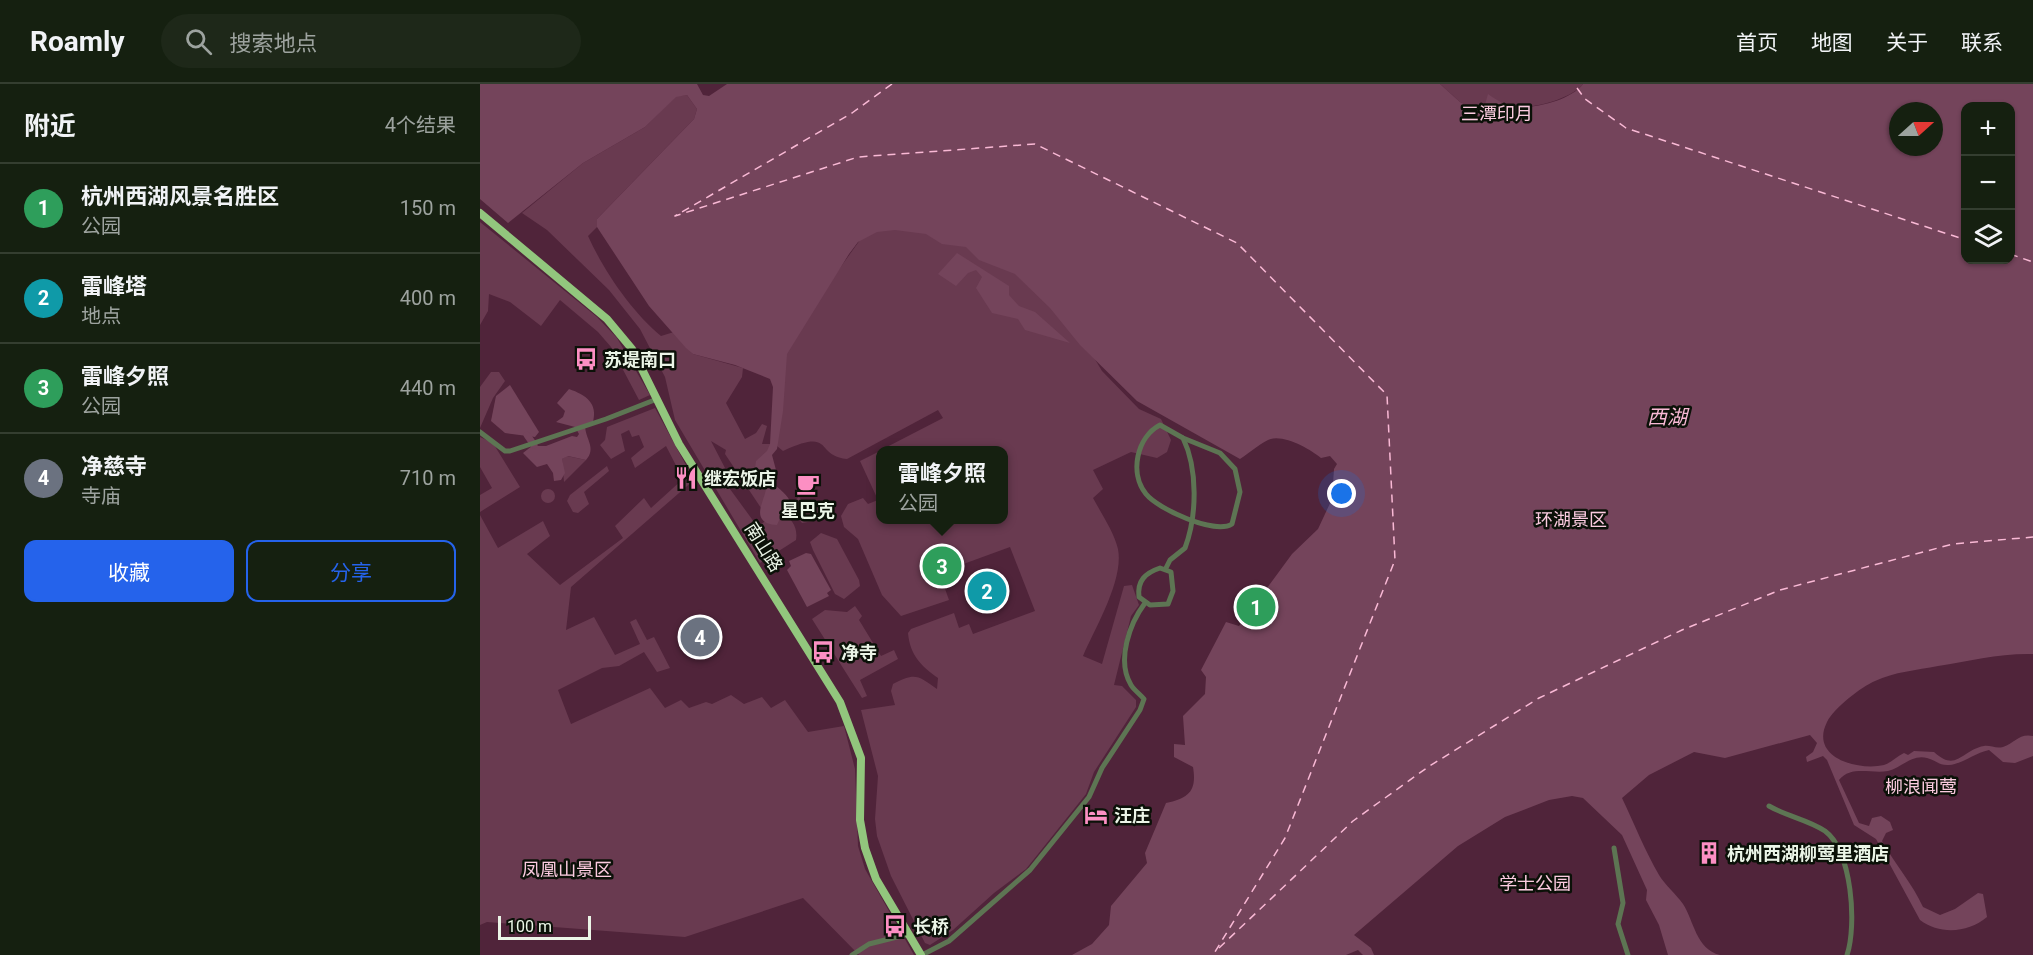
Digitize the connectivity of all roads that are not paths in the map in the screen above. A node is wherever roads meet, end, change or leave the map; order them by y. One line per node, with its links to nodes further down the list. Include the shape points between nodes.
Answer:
1 (480, 213): 2 (main road, 南山路, via 607,319 632,349)
2 (657, 399): 3 (street, via 510,451); 10 (main road, 南山路, via 679,444 840,702 861,758 860,820 865,848 876,879)
3 (480, 432)
4 (1183, 438): 5 (street, via 1194,492); 5 (street, via 1160,424 1153,428 1140,447 1138,464 1146,495); 5 (street, via 1229,460 1238,475 1240,492 1232,524 1220,529)
5 (1191, 523): 6 (street, via 1185,548)
6 (1166, 568): 7 (street, via 1149,571 1142,579 1139,597); 7 (street, via 1171,572 1173,591 1168,604)
7 (1145, 603): 12 (street, via 1134,617 1125,650 1131,685 1144,699 1089,797 1030,870 949,941)
8 (1769, 806): 14 (street, via 1824,831 1832,839 1849,880 1853,915)
9 (1614, 848): 13 (street, via 1623,903 1618,924)
10 (909, 934): 11 (street, via 869,944); 12 (main road, 南山路)
11 (852, 955)
12 (922, 955)
13 (1628, 955)
14 (1847, 955)

